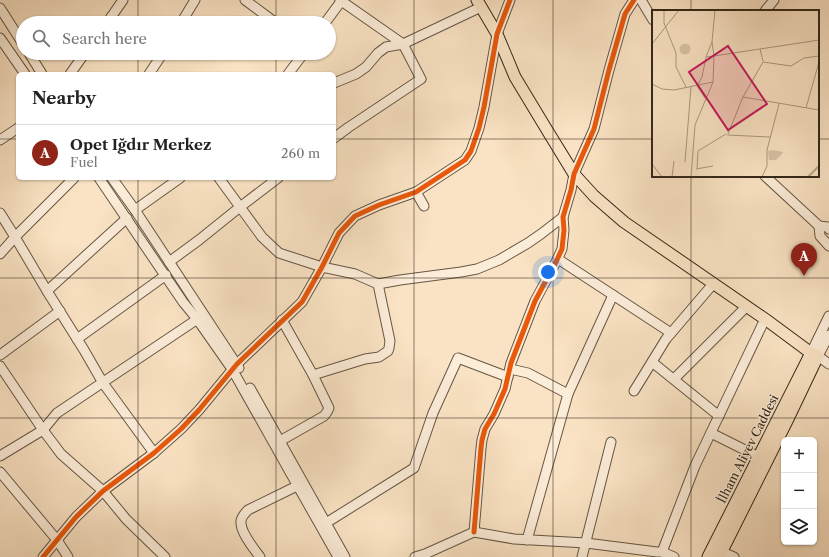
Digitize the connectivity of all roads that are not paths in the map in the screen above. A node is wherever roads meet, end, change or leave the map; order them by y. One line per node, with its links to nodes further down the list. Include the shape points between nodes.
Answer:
1 (122, 0): 12 (street)
2 (196, 0): 13 (street)
3 (245, 0): 14 (street)
4 (341, 0): 15 (street); 20 (street)
5 (510, 0): 18 (street)
6 (634, 0): 34 (street, via 625,14 594,129)
7 (641, 0): 16 (street)
8 (774, 0): 11 (street)
9 (479, 3): 18 (main road); 20 (street)
10 (0, 8): 17 (street)
11 (766, 10)
12 (112, 16)
13 (186, 16)
14 (267, 16)
15 (330, 16)
16 (652, 18)
17 (16, 33)
18 (497, 34): 34 (main road, via 515,77); 42 (street, via 484,107 471,151 465,160)
19 (1, 40): 25 (street)
20 (402, 44): 30 (street, via 386,47 361,71); 32 (street, via 421,79)
21 (33, 60): 26 (street)
22 (80, 60): 27 (street)
23 (158, 60): 28 (street)
24 (299, 60): 29 (street)
25 (24, 72)
26 (41, 72)
27 (71, 72)
28 (150, 72)
29 (290, 72)
30 (336, 82)
31 (16, 129): 33 (street)
32 (336, 137)
33 (0, 140)
34 (574, 174): 47 (street); 59 (main road, via 594,196 624,222)
35 (766, 177): 49 (street)
36 (72, 180): 51 (street)
37 (100, 180): 48 (street)
38 (113, 180): 45 (street)
39 (177, 180): 45 (street)
40 (220, 180): 44 (street)
41 (275, 180): 44 (street)
42 (416, 192): 43 (street); 56 (street, via 355,216 339,233)
43 (424, 206)
44 (240, 207): 55 (street); 56 (street, via 262,237 279,253)
45 (135, 210): 55 (street)
46 (0, 213): 51 (street)
47 (563, 217): 54 (street, via 562,249); 58 (street, via 499,260 477,269)
48 (127, 218): 57 (street); 60 (street)
49 (819, 226): 50 (street); 52 (street, via 820,236)
50 (829, 229)
51 (16, 236): 53 (street); 60 (street)
52 (829, 246)
53 (0, 254)
54 (558, 259): 61 (street); 77 (street, via 535,301)
55 (169, 262): 65 (street)
56 (322, 267): 58 (street, via 355,274); 67 (street, via 302,302)
57 (166, 275): 65 (street, via 184,302); 70 (street)
58 (378, 284): 78 (street, via 390,341 388,351 379,357)
59 (713, 284): 62 (main road); 68 (street)
60 (47, 292): 63 (street)
61 (613, 295): 68 (street); 82 (street)
62 (746, 307): 66 (main road); 79 (street)
63 (60, 311): 70 (street); 71 (street)
64 (829, 316): 72 (street)
65 (200, 317): 76 (street); 80 (street)
66 (765, 319): 72 (main road); 83 (street)
67 (282, 320): 76 (street); 78 (street)
68 (671, 333): 73 (street)
69 (829, 335): 72 (street)
70 (77, 339): 80 (street)
71 (0, 355)
72 (814, 355): 74 (street); 90 (main road, İlham Aliyev Caddesi); 100 (main road, İlham Aliyev Caddesi, via 788,419)
73 (652, 362): 79 (street); 81 (street)
74 (829, 364)
75 (0, 366): 84 (street)
76 (234, 367): 86 (street); 88 (street, via 185,424); 92 (street)
77 (509, 373): 82 (street, via 528,373); 94 (street, via 458,358 433,413 414,468); 95 (street, via 505,390 482,440)
78 (313, 375): 86 (street, via 329,408 324,416)
79 (674, 379): 83 (street)
80 (103, 383): 84 (street, via 57,413); 88 (street)
81 (634, 391)
82 (568, 394): 97 (street)
83 (719, 416): 85 (street)
84 (43, 430): 89 (street); 93 (street, via 61,454)
85 (711, 433): 90 (street); 99 (street, via 695,466)
86 (280, 441): 94 (street)
87 (611, 442): 98 (street)
88 (154, 453): 93 (street)
89 (0, 456)
90 (759, 457): 100 (main road, İlham Aliyev Caddesi)
91 (0, 472): 96 (street)
92 (297, 486): 104 (street, via 248,510 241,519 244,534); 105 (street)
93 (103, 491): 96 (street); 101 (street)
94 (326, 523): 106 (street)
95 (474, 532): 97 (street); 107 (street)
96 (57, 540): 102 (street); 103 (street)
97 (527, 540): 98 (street)
98 (586, 543): 99 (street); 108 (street)
99 (662, 552): 109 (street)
100 (715, 553): 110 (street)
101 (162, 556)
102 (43, 557)
103 (68, 557)
104 (260, 557)
105 (338, 557)
106 (345, 557)
107 (415, 557)
108 (582, 557)
109 (674, 557)
110 (734, 557)

